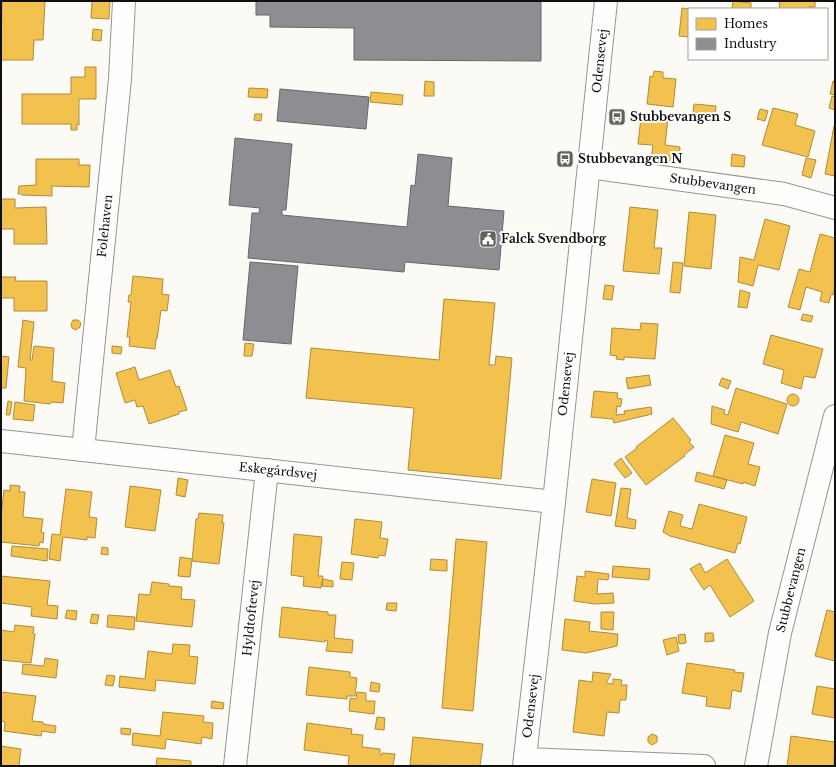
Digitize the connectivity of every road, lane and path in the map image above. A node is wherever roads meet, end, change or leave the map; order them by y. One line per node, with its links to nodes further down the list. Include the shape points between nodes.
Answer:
1 (124, 1): 7 (street, Folehaven, via 120,79)
2 (606, 1): 3 (street, Odensevej)
3 (589, 167): 4 (street, Stubbevangen, via 784,194); 9 (street, Odensevej)
4 (835, 208)
5 (835, 416): 13 (street, Stubbevangen, via 780,633)
6 (1, 441): 7 (street, Eskegårdsvej)
7 (83, 450): 8 (street, Eskegårdsvej)
8 (267, 470): 9 (street, Eskegårdsvej); 11 (street, Hyldtoftevej)
9 (554, 502): 10 (street, Odensevej)
10 (524, 763): 12 (street)
11 (235, 766)
12 (704, 766)
13 (756, 766)

